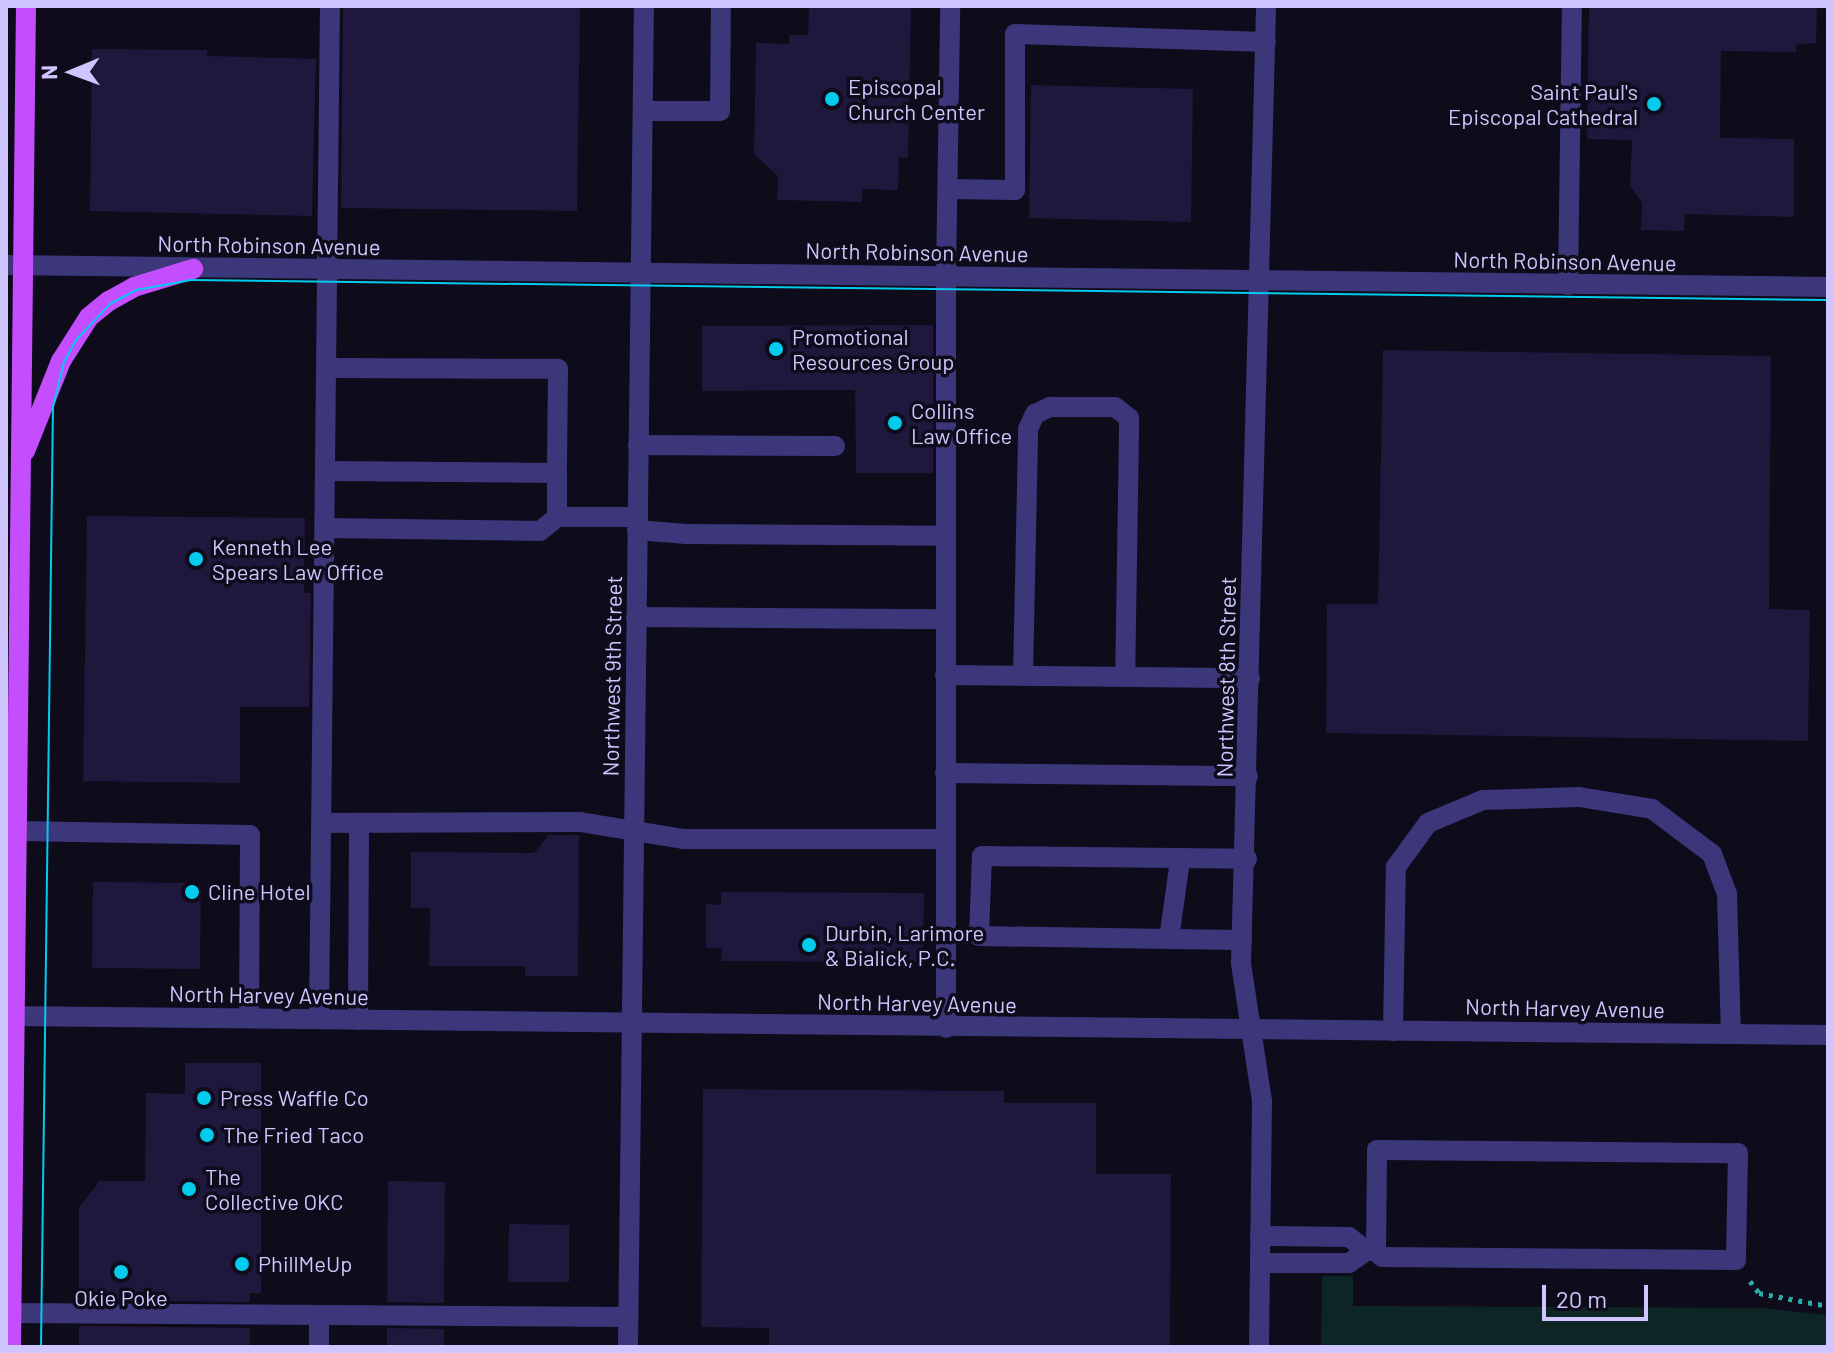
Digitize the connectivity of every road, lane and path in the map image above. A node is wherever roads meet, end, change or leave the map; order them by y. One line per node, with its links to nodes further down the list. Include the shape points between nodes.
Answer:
1 (26, 6): 11 (main road)
2 (330, 6): 13 (street)
3 (644, 6): 9 (street, Northwest 9th Street)
4 (721, 6): 9 (street, via 720,111)
5 (950, 6): 10 (street)
6 (1266, 6): 8 (street, Northwest 8th Street)
7 (1572, 6): 17 (street)
8 (1266, 42): 10 (street, via 1015,34 1015,190); 16 (street, Northwest 8th Street)
9 (644, 111): 14 (street, Northwest 9th Street)
10 (948, 189): 15 (street)
11 (15, 265): 12 (street, North Robinson Avenue); 22 (main road)
12 (193, 269): 13 (street, North Robinson Avenue); 22 (main road, via 134,287 89,317 61,361)
13 (329, 270): 14 (street, North Robinson Avenue); 19 (street)
14 (641, 273): 15 (street, North Robinson Avenue); 20 (street, Northwest 9th Street)
15 (946, 275): 16 (street, North Robinson Avenue); 28 (street)
16 (1258, 281): 17 (street, North Robinson Avenue); 34 (street, Northwest 8th Street)
17 (1568, 285): 18 (street, North Robinson Avenue)
18 (1828, 287)
19 (328, 368): 23 (street); 24 (street, via 558,369)
20 (638, 445): 21 (street); 26 (street, Northwest 9th Street)
21 (835, 446)
22 (21, 462): 39 (main road)
23 (327, 471): 24 (street); 27 (street)
24 (557, 473): 25 (street)
25 (557, 517): 26 (street); 27 (street, via 540,531)
26 (637, 523): 28 (street, via 686,534); 29 (street, Northwest 9th Street)
27 (326, 528): 37 (street)
28 (946, 536): 30 (street)
29 (636, 617): 30 (street); 40 (street, Northwest 9th Street)
30 (945, 619): 31 (street)
31 (945, 675): 32 (street); 35 (street)
32 (1023, 676): 33 (street); 33 (street, via 1028,429 1035,414 1050,407 1115,407 1129,418)
33 (1125, 677): 34 (street)
34 (1250, 678): 36 (street, Northwest 8th Street)
35 (945, 773): 36 (street); 41 (street)
36 (1248, 776): 42 (street, Northwest 8th Street)
37 (322, 823): 38 (street); 48 (street)
38 (359, 823): 40 (street, via 580,822); 49 (street)
39 (16, 831): 46 (main road); 47 (street, via 250,835)
40 (634, 831): 41 (street, via 683,839); 50 (street, Northwest 9th Street)
41 (945, 839): 51 (street)
42 (1247, 859): 43 (street); 45 (street, Northwest 8th Street)
43 (1180, 860): 44 (street); 44 (street, via 982,856 979,936)
44 (1169, 939): 45 (street)
45 (1242, 940): 52 (street, Northwest 8th Street)
46 (10, 1016): 47 (street, North Harvey Avenue); 61 (main road)
47 (249, 1018): 48 (street, North Harvey Avenue)
48 (319, 1019): 49 (street, North Harvey Avenue)
49 (358, 1020): 50 (street, North Harvey Avenue)
50 (632, 1022): 51 (street, North Harvey Avenue); 63 (street, Northwest 9th Street)
51 (946, 1028): 52 (street, North Harvey Avenue)
52 (1250, 1029): 53 (street, North Harvey Avenue); 56 (street, Northwest 8th Street, via 1262,1101)
53 (1393, 1031): 54 (street, North Harvey Avenue); 54 (street, via 1396,867 1428,823 1483,800 1579,797 1652,809 1712,854 1727,894)
54 (1731, 1034): 55 (street, North Harvey Avenue)
55 (1828, 1035)
56 (1260, 1236): 57 (street, via 1349,1237); 59 (street, Northwest 8th Street)
57 (1371, 1251): 58 (street, via 1382,1257); 58 (street, via 1377,1150 1738,1153); 59 (street, via 1349,1263)
58 (1736, 1260): 60 (path, via 1759,1293)
59 (1260, 1263): 67 (street, Northwest 8th Street)
60 (1828, 1306)
61 (11, 1313): 62 (street); 64 (main road)
62 (319, 1315): 63 (street); 65 (street)
63 (628, 1317): 66 (street, Northwest 9th Street)
64 (11, 1347)
65 (319, 1347)
66 (628, 1347)
67 (1259, 1347)

